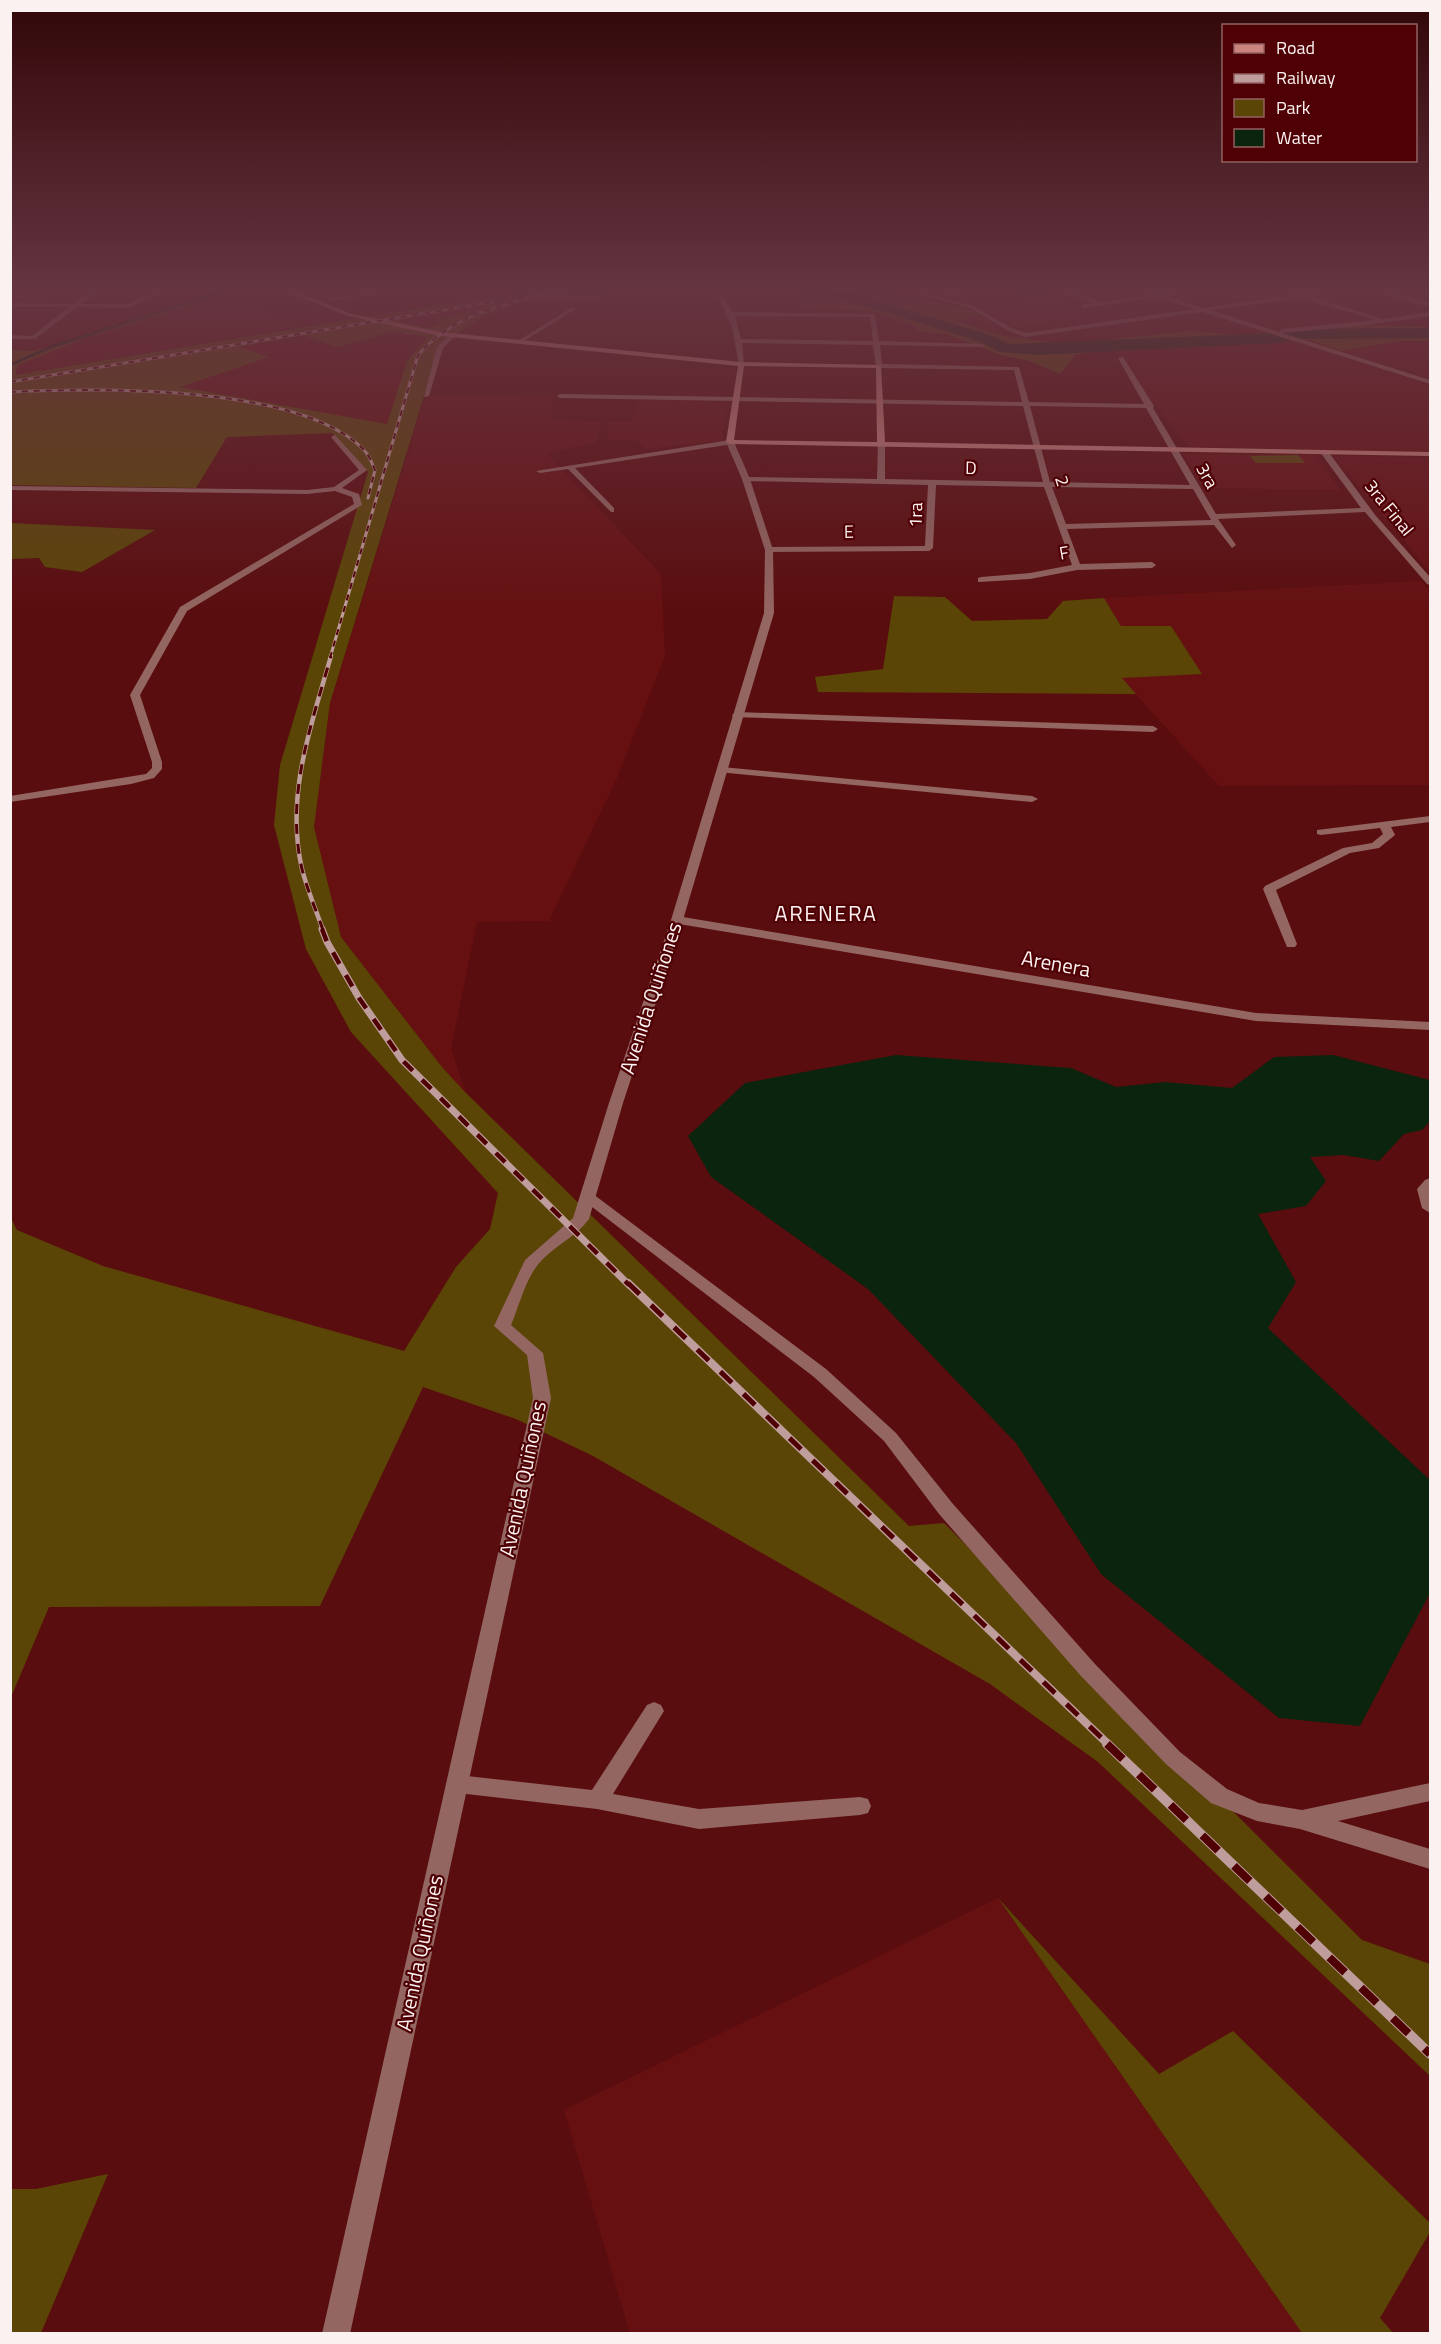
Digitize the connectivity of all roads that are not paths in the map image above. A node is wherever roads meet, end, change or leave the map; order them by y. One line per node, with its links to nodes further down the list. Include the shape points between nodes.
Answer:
1 (736, 395): 6 (main road)
2 (880, 395): 7 (main road)
3 (1024, 395): 8 (street, 2)
4 (1144, 395): 9 (street, 3ra)
5 (560, 396): 6 (street)
6 (735, 399): 7 (street); 11 (main road)
7 (880, 402): 8 (street); 12 (main road)
8 (1026, 404): 9 (street); 13 (street, 2)
9 (1150, 406): 14 (street, 3ra)
10 (335, 437): 25 (street, via 363,470)
11 (730, 442): 12 (main road); 17 (street); 19 (street, Avenida Quiñones)
12 (881, 444): 13 (main road); 20 (street)
13 (1036, 447): 14 (main road); 22 (street, 2)
14 (1175, 450): 15 (main road); 23 (street, 3ra)
15 (1324, 452): 16 (main road); 27 (street, 3ra Final)
16 (1431, 454)
17 (570, 467): 18 (street); 26 (street)
18 (540, 471)
19 (746, 479): 20 (street, D); 32 (street, Avenida Quiñones)
20 (880, 482): 21 (street, D)
21 (932, 482): 22 (street, D); 31 (street, 1ra)
22 (1047, 484): 23 (street, D); 29 (street, 2)
23 (1196, 487): 28 (street, 3ra)
24 (10, 488): 25 (street, via 307,492)
25 (336, 489): 40 (street, via 356,496 358,505 183,609 135,695 157,762 157,769 150,776)
26 (611, 510)
27 (1368, 510): 28 (street); 36 (street, 3ra Final)
28 (1214, 520): 29 (street); 30 (street, 3ra)
29 (1063, 527): 34 (street, 2)
30 (1232, 545)
31 (929, 548): 32 (street, E)
32 (769, 550): 37 (street, Avenida Quiñones, via 769,613)
33 (1152, 565): 34 (street, F)
34 (1077, 567): 35 (street, F)
35 (981, 580)
36 (1431, 582)
37 (737, 715): 38 (street); 39 (street, Avenida Quiñones)
38 (1153, 729)
39 (722, 770): 41 (street); 45 (street, Avenida Quiñones)
40 (10, 799)
41 (1032, 800)
42 (1431, 819): 43 (street)
43 (1384, 824): 44 (street); 46 (street, via 1389,836 1376,846 1347,850 1269,889)
44 (1321, 832)
45 (677, 920): 47 (street, Arenera, via 1256,1017); 49 (street, Avenida Quiñones)
46 (1290, 944)
47 (1431, 1026)
48 (1431, 1183): 50 (street, via 1425,1189)
49 (588, 1197): 52 (street, Avenida Quiñones, via 574,1230 553,1240 532,1260 502,1326 535,1353 542,1398); 56 (street, via 820,1373 890,1437 946,1509 1088,1670 1173,1758 1219,1796 1257,1812)
50 (1431, 1208)
51 (654, 1712): 54 (street)
52 (458, 1784): 54 (street); 58 (street, Avenida Quiñones)
53 (1431, 1792): 56 (street)
54 (597, 1800): 55 (street, via 699,1819)
55 (861, 1806)
56 (1300, 1820): 57 (street)
57 (1431, 1859)
58 (336, 2334)

